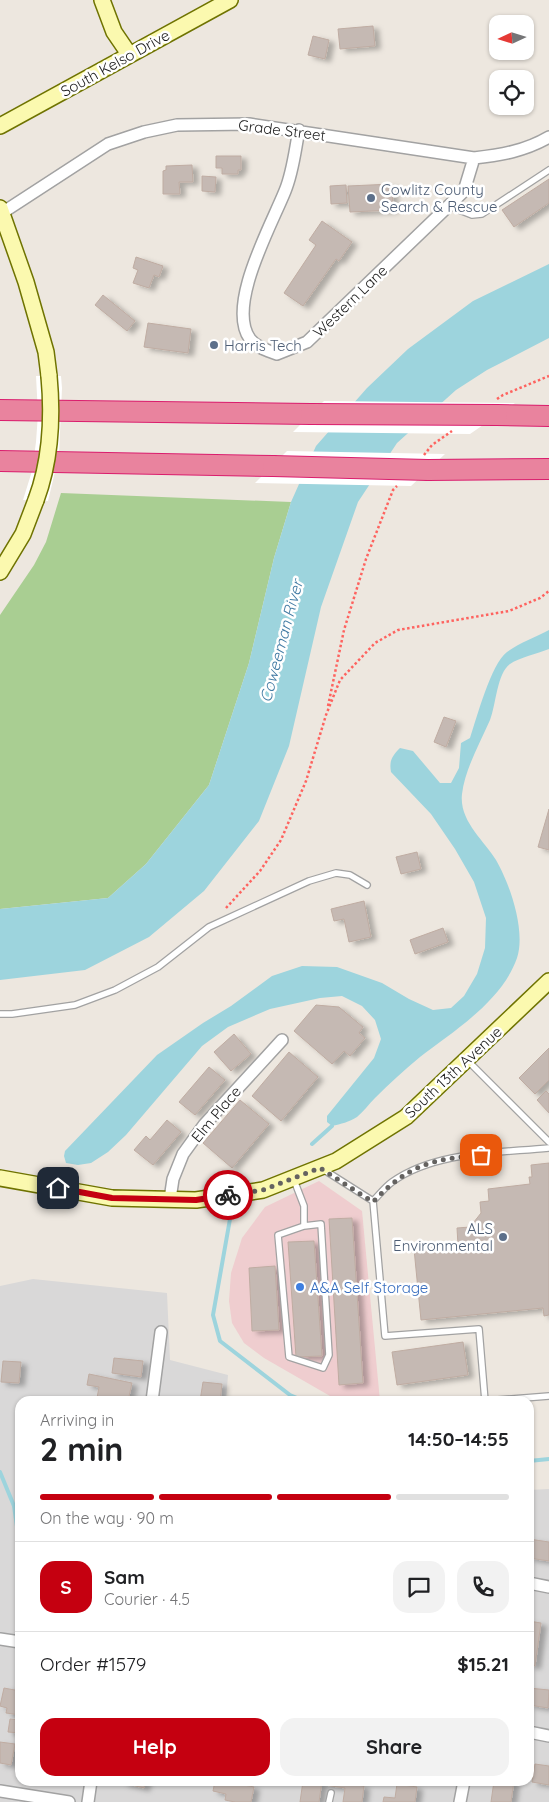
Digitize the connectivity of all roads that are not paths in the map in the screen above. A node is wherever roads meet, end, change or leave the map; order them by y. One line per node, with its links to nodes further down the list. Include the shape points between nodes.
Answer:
1 (102, 0): 3 (main road, via 114,32)
2 (230, 0): 3 (main road, South Kelso Drive)
3 (129, 54): 4 (main road, South Kelso Drive)
4 (0, 126)
5 (299, 130): 7 (street, Grade Street); 9 (street, Western Lane, via 287,188 249,278 242,308 244,327 251,341 264,350 277,354 307,342); 10 (street, Grade Street, via 249,124 177,125 144,132 108,144)
6 (549, 137): 7 (street, Grade Street, via 507,154)
7 (474, 158): 9 (street, Western Lane, via 464,191)
8 (549, 170): 9 (lane, via 482,214 472,215)
9 (449, 206)
10 (1, 210): 15 (main road, Grade Street, bridge, via 46,352 50,438 46,468 36,500 23,534)
11 (0, 410): 12 (highway, bridge, via 311,414 496,408)
12 (549, 416)
13 (0, 461): 14 (highway, bridge)
14 (549, 469)
15 (0, 572)
16 (367, 885): 18 (lane, via 350,875 336,873 309,881 209,927 158,967 116,990 75,1005)
17 (549, 981): 20 (main road, South 13th Avenue)
18 (0, 1014)
19 (282, 1040): 26 (street, Elm Place, via 204,1125 183,1154 173,1179)
20 (466, 1059): 21 (lane); 23 (main road, South 13th Avenue, via 406,1117)
21 (549, 1142)
22 (549, 1148): 27 (lane, via 447,1158 420,1166 392,1183)
23 (320, 1168): 25 (main road, South 13th Avenue); 27 (lane)
24 (0, 1178): 26 (main road, South 13th Avenue, via 112,1198)
25 (294, 1178): 26 (main road, South 13th Avenue, via 263,1190 196,1200); 28 (lane, via 304,1206)
26 (170, 1200)
27 (373, 1202): 31 (lane, via 385,1336 479,1329)
28 (304, 1226): 28 (lane, via 278,1235 289,1357 323,1368 330,1355 320,1224)
29 (161, 1332): 30 (street)
30 (153, 1396)
31 (485, 1396)
32 (549, 1396): 33 (lane)
33 (534, 1397)
34 (534, 1584): 35 (street)
35 (549, 1587)
36 (0, 1639): 37 (street)
37 (15, 1641)
38 (534, 1733): 39 (street)
39 (549, 1736)
40 (90, 1786): 45 (street)
41 (463, 1786): 47 (street)
42 (0, 1791): 44 (street)
43 (330, 1793): 46 (lane)
44 (69, 1802)
45 (88, 1802)
46 (329, 1802)
47 (460, 1802)

